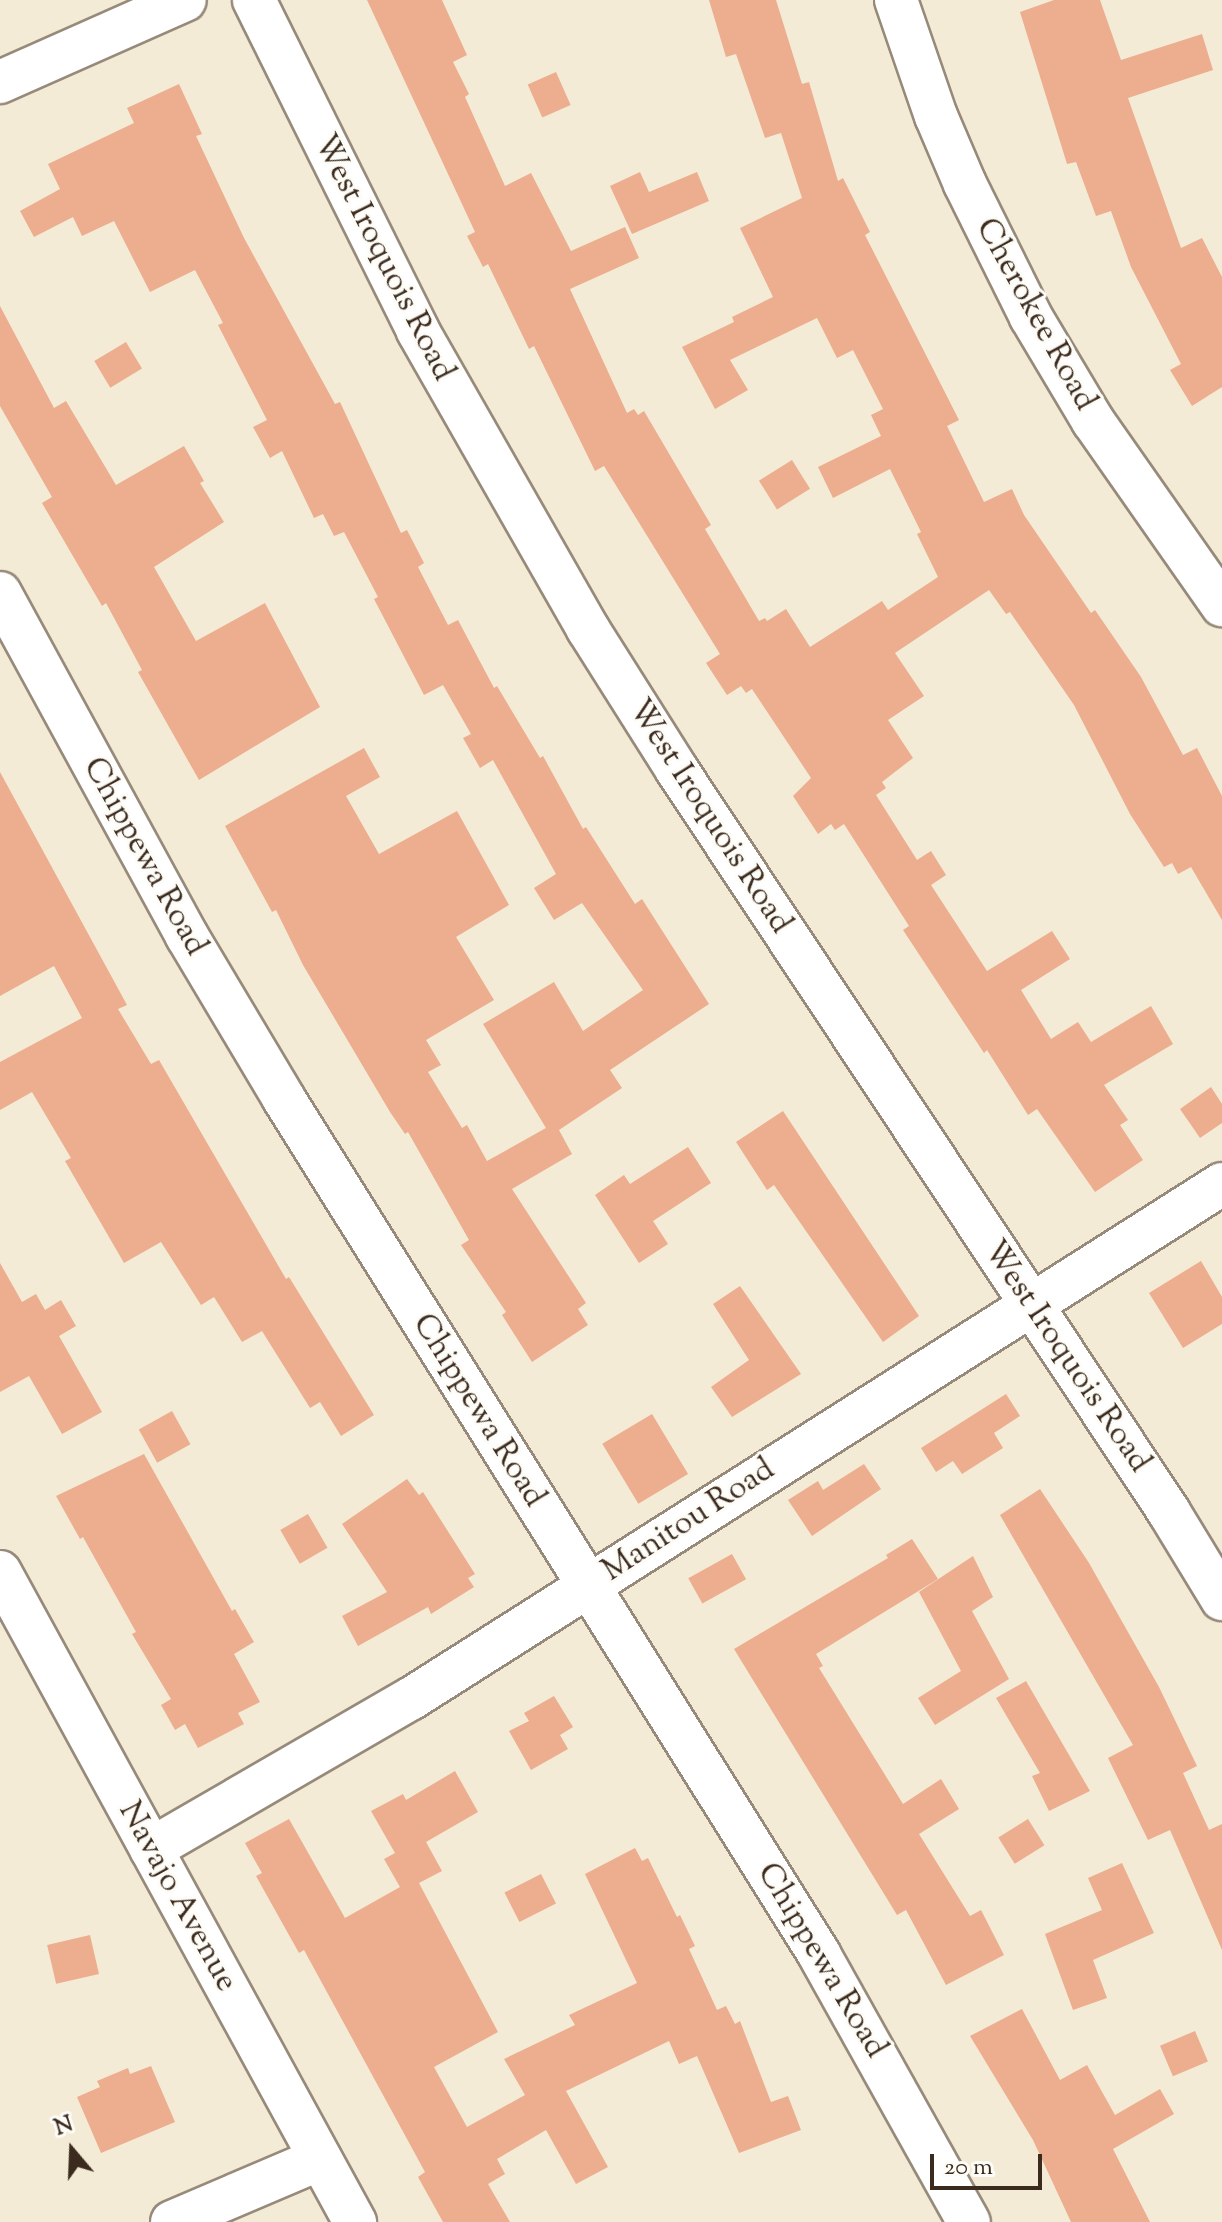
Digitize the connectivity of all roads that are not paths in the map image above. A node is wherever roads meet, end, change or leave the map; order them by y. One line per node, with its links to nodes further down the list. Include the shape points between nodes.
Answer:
1 (185, 0): 4 (street)
2 (254, 0): 8 (street, West Iroquois Road, via 411,318 588,629)
3 (896, 0): 6 (street, Cherokee Road, via 953,157 1031,317 1093,421)
4 (0, 82)
5 (0, 593): 10 (street, Chippewa Road, via 195,949)
6 (1222, 605)
7 (1222, 1184): 8 (street, Manitou Road)
8 (1030, 1303): 10 (street, Manitou Road); 11 (street, West Iroquois Road)
9 (0, 1572): 12 (street, Navajo Avenue)
10 (587, 1586): 13 (street, Manitou Road, via 402,1704); 17 (street, Chippewa Road, via 852,2009)
11 (1222, 1599)
12 (14, 1628): 13 (street, Navajo Avenue)
13 (151, 1849): 14 (street, Navajo Avenue)
14 (320, 2159): 15 (street); 16 (street, Navajo Avenue)
15 (172, 2222)
16 (355, 2222)
17 (969, 2222)

